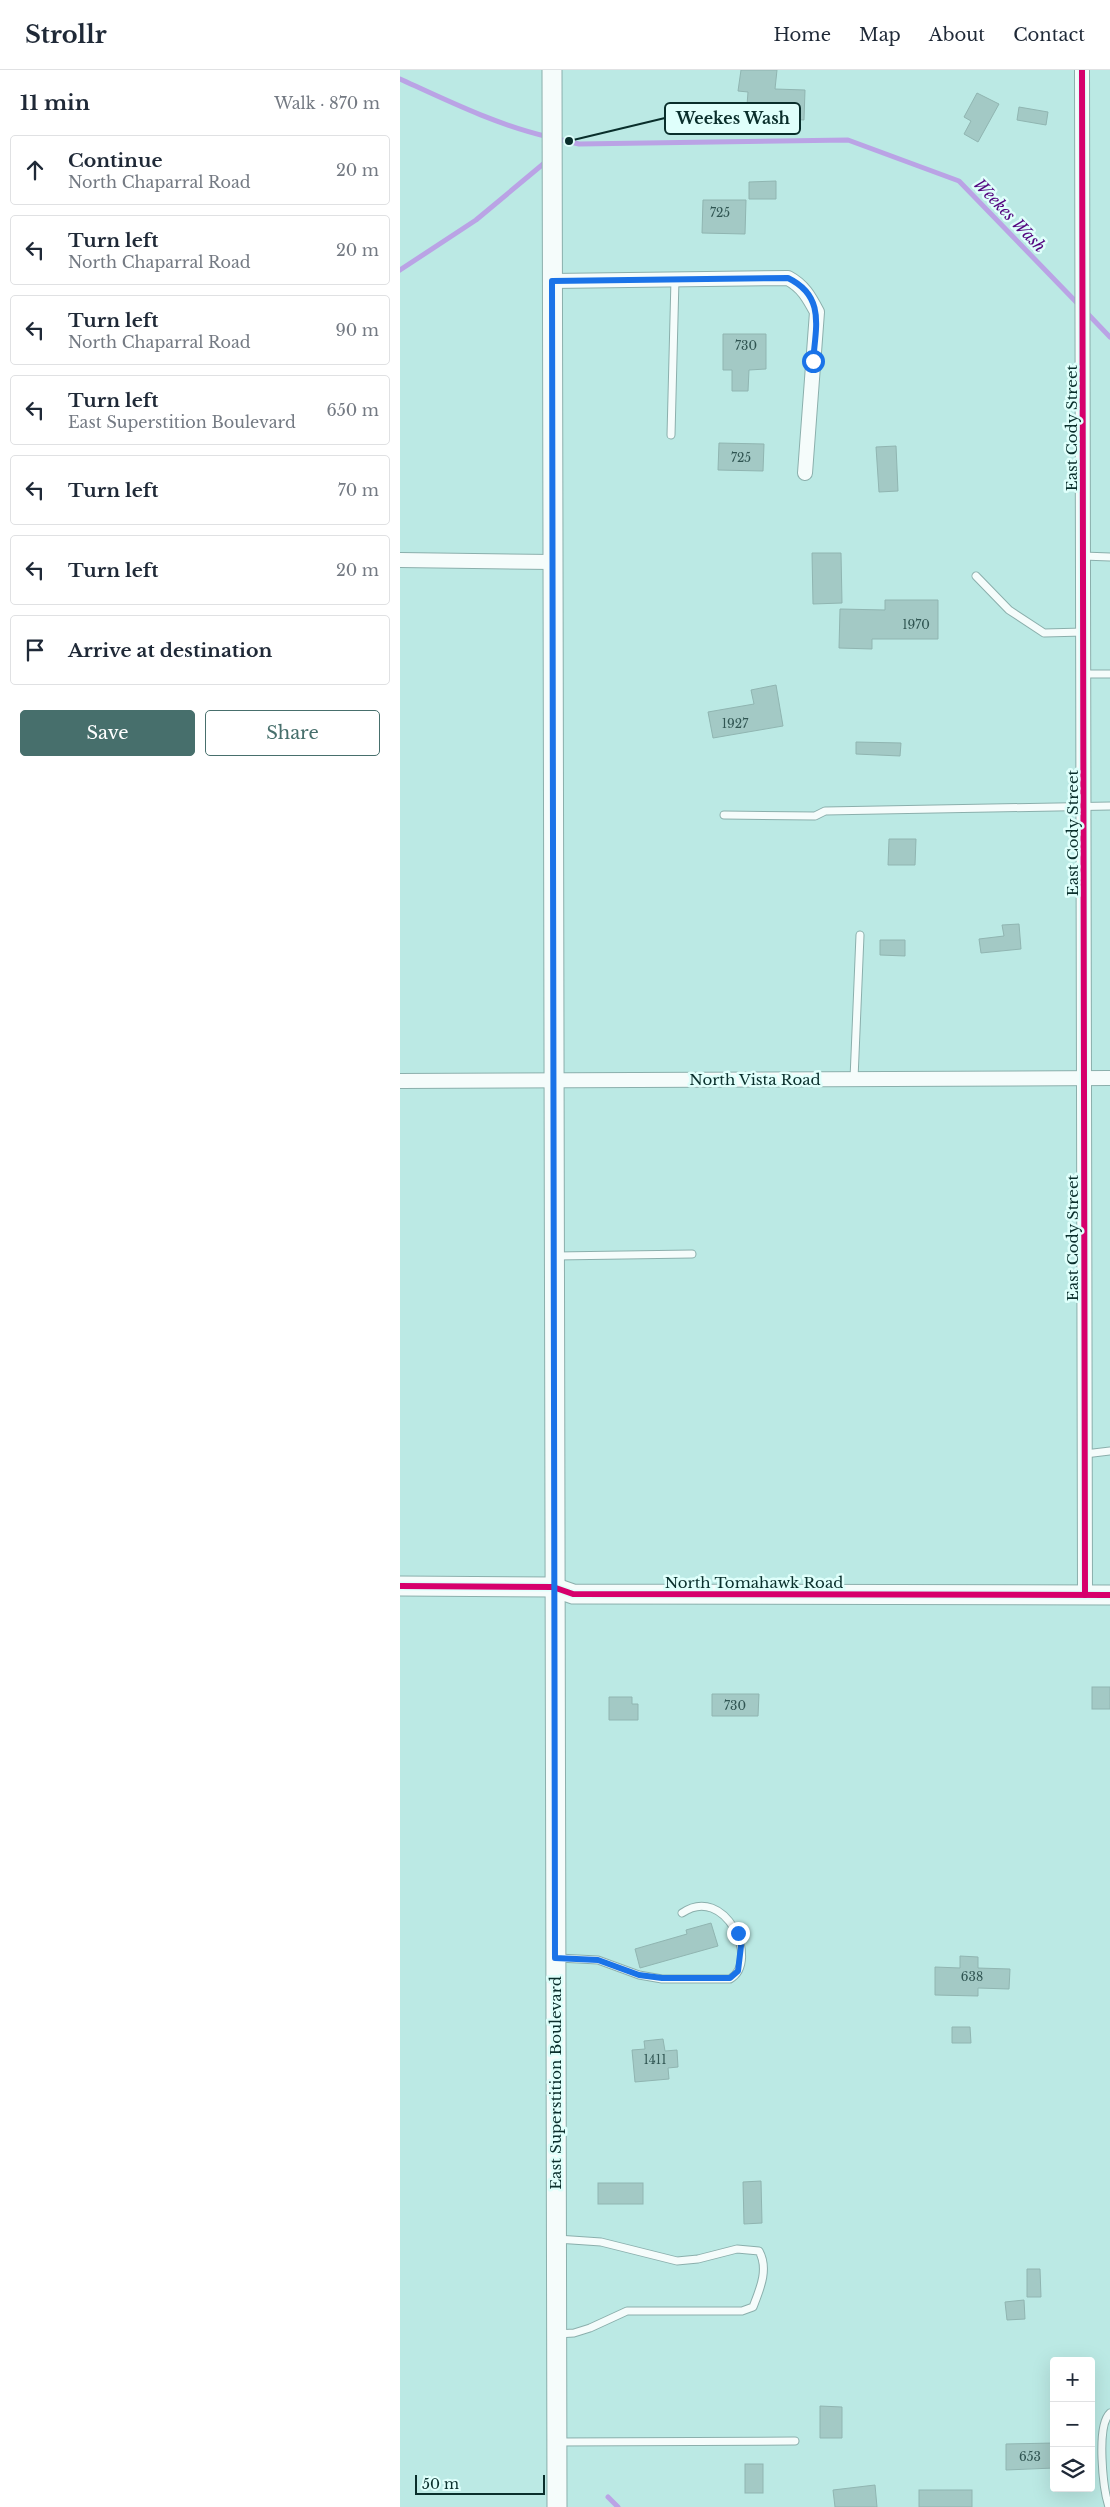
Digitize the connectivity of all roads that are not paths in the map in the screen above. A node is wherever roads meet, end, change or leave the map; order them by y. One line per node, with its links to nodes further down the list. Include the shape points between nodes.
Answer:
1 (552, 70): 4 (main road, East Superstition Boulevard)
2 (1082, 70): 7 (street, East Cody Street)
3 (675, 279): 4 (street); 5 (lane); 6 (street, via 788,278 806,291 817,312)
4 (552, 281): 10 (main road, East Superstition Boulevard)
5 (672, 435)
6 (805, 473)
7 (1083, 556): 8 (lane); 12 (street, East Cody Street)
8 (1110, 557)
9 (400, 560): 10 (street)
10 (552, 562): 22 (main road, East Superstition Boulevard)
11 (976, 576): 12 (lane, via 1009,610 1044,633)
12 (1084, 632): 13 (street, East Cody Street)
13 (1084, 674): 14 (lane); 15 (street, East Cody Street)
14 (1110, 674)
15 (1084, 806): 16 (lane); 17 (lane, via 825,811 815,816); 19 (street, East Cody Street)
16 (1110, 806)
17 (724, 815)
18 (860, 935): 21 (lane)
19 (1085, 1078): 20 (street, North Vista Road); 21 (street, North Vista Road); 27 (street, East Cody Street)
20 (1110, 1078)
21 (854, 1079): 22 (street, North Vista Road)
22 (553, 1080): 23 (street, North Vista Road); 25 (main road, East Superstition Boulevard)
23 (400, 1081)
24 (692, 1254): 25 (lane)
25 (553, 1256): 29 (main road, East Superstition Boulevard)
26 (1110, 1451): 27 (lane)
27 (1085, 1454): 30 (street, East Cody Street)
28 (400, 1586): 29 (main road, North Tomahawk Road)
29 (553, 1587): 30 (main road, North Tomahawk Road, via 573,1594); 33 (main road, East Superstition Boulevard)
30 (1085, 1595): 31 (main road, North Tomahawk Road)
31 (1110, 1595)
32 (682, 1913): 33 (lane, via 696,1906 705,1907 731,1921 741,1946 736,1975 730,1978 662,1978 639,1975 598,1960)
33 (555, 1958): 34 (main road, East Superstition Boulevard)
34 (556, 2240): 35 (main road, East Superstition Boulevard); 35 (lane, via 601,2242 677,2261 698,2260 737,2249 758,2251 764,2260 764,2270 753,2307 742,2312 627,2310 590,2328)
35 (556, 2334): 38 (main road, East Superstition Boulevard)
36 (1110, 2412): 40 (lane, via 1104,2422 1102,2456)
37 (795, 2441): 38 (lane)
38 (557, 2442): 39 (main road, East Superstition Boulevard)
39 (557, 2507)
40 (1109, 2507)

